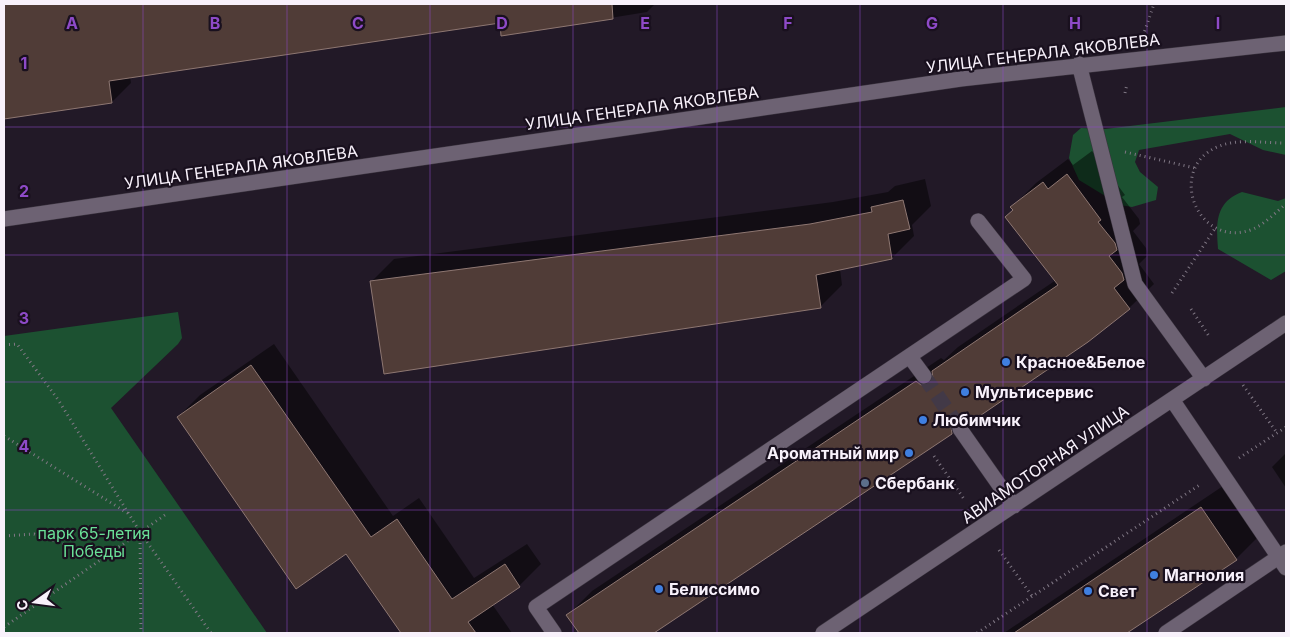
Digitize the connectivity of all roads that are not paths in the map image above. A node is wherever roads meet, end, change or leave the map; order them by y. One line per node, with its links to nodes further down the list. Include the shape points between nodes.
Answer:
1 (1286, 43): 2 (street, УЛИЦА ГЕНЕРАЛА ЯКОВЛЕВА)
2 (1080, 64): 3 (street, УЛИЦА ГЕНЕРАЛА ЯКОВЛЕВА); 8 (street, via 1135,284)
3 (4, 219)
4 (978, 221): 6 (street, via 1024,279)
5 (1286, 324): 8 (street, АВИАМОТОРНАЯ УЛИЦА)
6 (910, 357): 7 (street); 13 (street, via 536,607)
7 (924, 376)
8 (1204, 379): 9 (street, АВИАМОТОРНАЯ УЛИЦА)
9 (1172, 400): 11 (street, АВИАМОТОРНАЯ УЛИЦА); 12 (street)
10 (960, 429): 11 (street)
11 (1014, 506): 14 (street, АВИАМОТОРНАЯ УЛИЦА)
12 (1284, 559): 15 (street)
13 (554, 633)
14 (823, 633)
15 (1166, 633)

